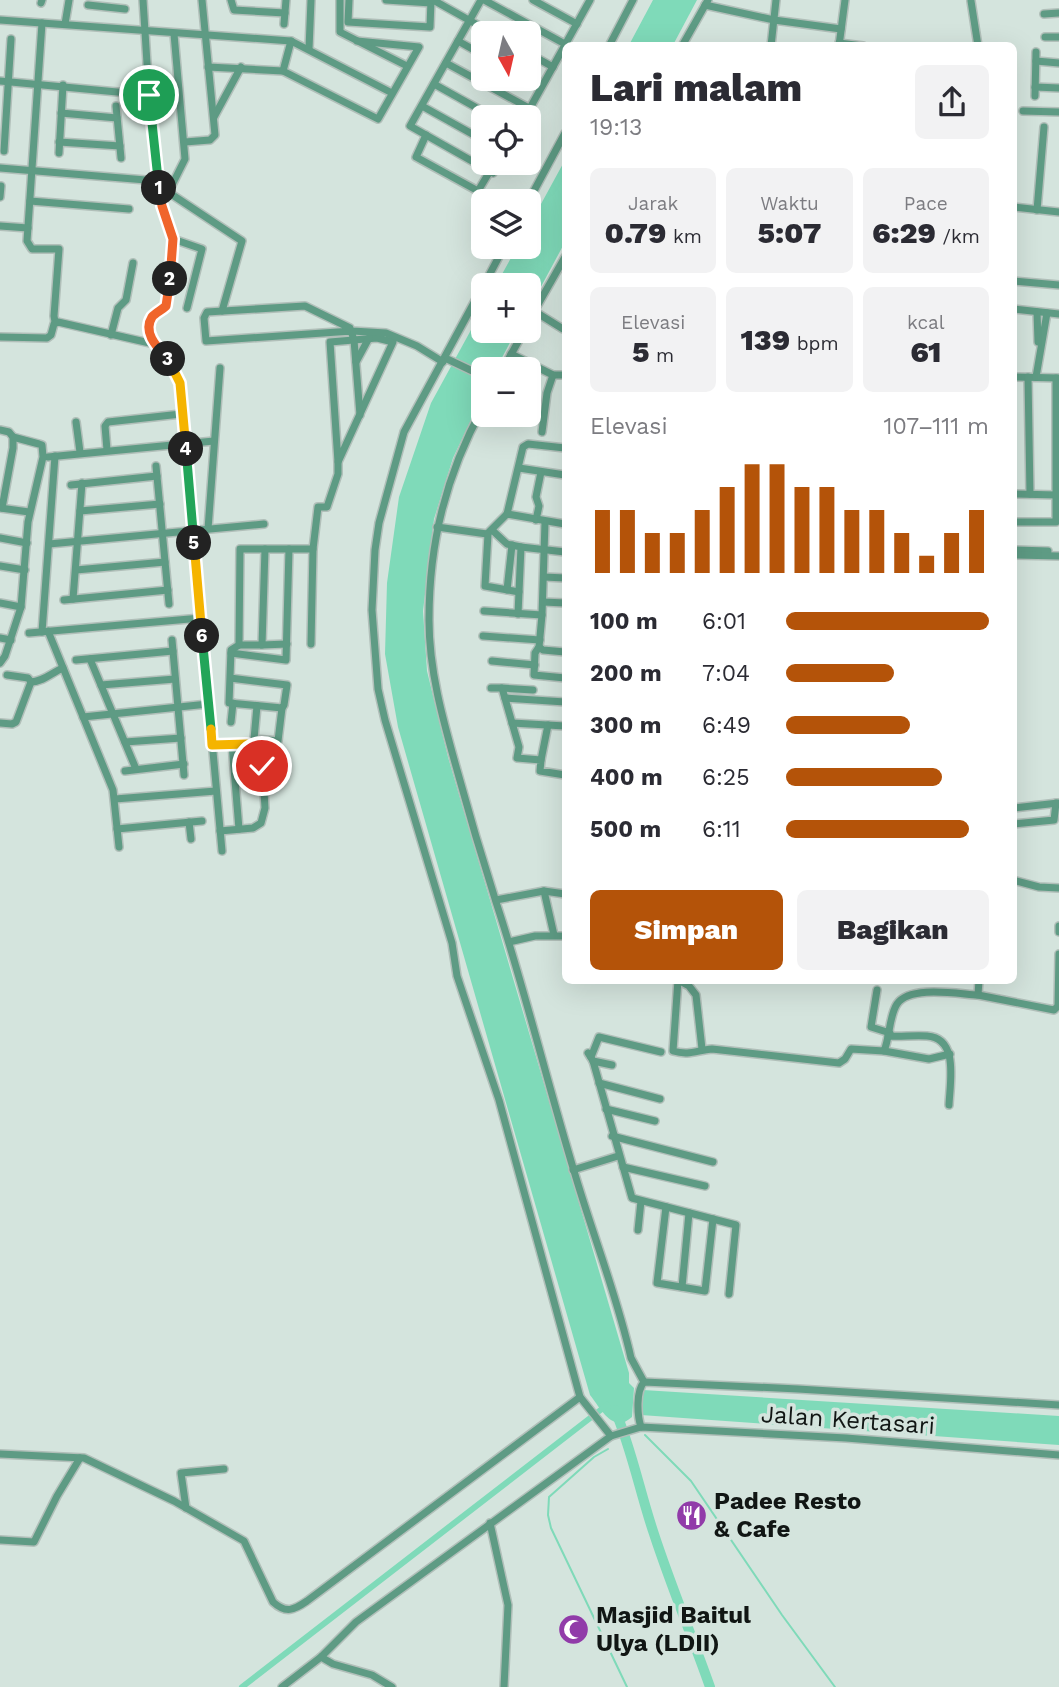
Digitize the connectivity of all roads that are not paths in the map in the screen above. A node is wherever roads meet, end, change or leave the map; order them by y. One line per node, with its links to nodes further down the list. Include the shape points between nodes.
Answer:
1 (69, 0): 30 (street)
2 (143, 0): 34 (street)
3 (202, 0): 36 (street)
4 (231, 0): 23 (street, via 232,9)
5 (286, 0): 23 (street)
6 (310, 0): 51 (street)
7 (340, 0): 41 (street, via 339,30)
8 (348, 0): 17 (street, via 348,22 430,27)
9 (386, 0): 17 (street)
10 (482, 0): 28 (street); 43 (street)
11 (533, 0): 32 (street)
12 (634, 0): 45 (street)
13 (776, 0): 27 (street)
14 (845, 0): 33 (street)
15 (969, 0): 16 (street); 49 (street)
16 (980, 0)
17 (431, 1): 28 (street)
18 (588, 1): 32 (street)
19 (707, 2): 27 (street); 46 (street)
20 (102, 3): 21 (street); 22 (street)
21 (88, 5)
22 (125, 9)
23 (285, 13): 31 (street)
24 (1059, 13): 25 (street)
25 (1044, 14)
26 (0, 20): 29 (street)
27 (774, 20): 33 (street); 47 (street)
28 (469, 21): 42 (street)
29 (42, 23): 30 (street); 66 (street)
30 (65, 24): 34 (street)
31 (284, 24)
32 (577, 24): 44 (street)
33 (841, 29): 48 (street)
34 (146, 32): 35 (street); 72 (street)
35 (174, 34): 36 (street); 89 (street)
36 (206, 36): 40 (street); 61 (street)
37 (1045, 37): 38 (street)
38 (1059, 37)
39 (11, 39): 55 (street)
40 (291, 41): 51 (street); 64 (street)
41 (357, 41): 60 (street); 60 (street, via 419,47)
42 (458, 41): 50 (street); 58 (street)
43 (562, 42)
44 (566, 42)
45 (611, 42)
46 (684, 42)
47 (771, 42)
48 (839, 42)
49 (977, 42)
50 (471, 48)
51 (309, 49): 71 (street)
52 (562, 50): 63 (street)
53 (1036, 52): 57 (street)
54 (0, 53): 55 (street)
55 (10, 54): 65 (street)
56 (541, 60): 63 (street)
57 (1036, 61): 59 (street); 70 (street, via 1035,91)
58 (446, 63): 67 (street); 74 (street)
59 (1059, 63)
60 (407, 66): 71 (street)
61 (208, 67): 62 (street); 81 (street)
62 (242, 67): 64 (street); 81 (street)
63 (553, 67): 69 (street)
64 (283, 71): 71 (street, via 376,119)
65 (4, 81): 66 (street); 77 (street)
66 (38, 84): 68 (street); 96 (street)
67 (434, 84): 73 (street); 76 (street)
68 (63, 85): 72 (street); 80 (street)
69 (541, 87)
70 (1059, 88)
71 (392, 93)
72 (149, 95): 98 (street)
73 (472, 105)
74 (524, 105)
75 (116, 106): 82 (street)
76 (422, 106): 84 (street); 85 (street, via 410,126)
77 (3, 111): 86 (street)
78 (1023, 111): 79 (street)
79 (1059, 112)
80 (61, 113): 82 (street); 88 (street)
81 (213, 117): 89 (street, via 214,139)
82 (117, 118): 90 (street)
83 (1044, 127): 107 (street)
84 (471, 133)
85 (426, 135): 94 (street); 97 (street, via 416,157 478,191)
86 (2, 138): 91 (street)
87 (562, 139): 100 (street)
88 (60, 142): 90 (street); 92 (street)
89 (185, 142): 101 (street, via 184,162)
90 (120, 146): 93 (street)
91 (4, 152)
92 (59, 153)
93 (121, 158)
94 (471, 161)
95 (0, 168): 96 (street)
96 (33, 171): 98 (street); 103 (street)
97 (487, 175)
98 (158, 181): 104 (street)
99 (1, 186): 102 (street)
100 (535, 189)
101 (169, 192): 104 (street); 120 (street, via 242,241)
102 (0, 197)
103 (30, 201): 106 (street); 110 (street)
104 (162, 206): 111 (street)
105 (1017, 208): 107 (street)
106 (129, 209)
107 (1037, 210): 108 (street)
108 (1059, 212)
109 (0, 226): 110 (street)
110 (28, 228): 125 (street, via 30,248 59,249)
111 (173, 239): 117 (street, via 202,251); 133 (street, via 166,306 150,321)
112 (133, 263): 128 (street, via 127,300 118,308)
113 (562, 270): 116 (street)
114 (1017, 281): 115 (street)
115 (1059, 285)
116 (541, 302)
117 (187, 308)
118 (471, 309): 137 (street)
119 (1017, 310): 121 (street)
120 (222, 312): 127 (street, via 305,306); 127 (street, via 207,312 206,341)
121 (1037, 312): 122 (street); 135 (street)
122 (1047, 313): 123 (street); 135 (street)
123 (1059, 314)
124 (541, 316): 126 (street)
125 (55, 323): 128 (street); 129 (street, via 47,338)
126 (562, 328)
127 (352, 331): 131 (street); 137 (street, via 386,333)
128 (111, 335): 133 (street)
129 (0, 337)
130 (369, 338): 131 (street); 138 (street); 147 (street, via 393,342)
131 (354, 340): 138 (street); 158 (street, via 330,342)
132 (517, 343): 134 (street)
133 (154, 344): 146 (street, via 178,378)
134 (511, 354): 136 (street); 141 (street)
135 (1039, 354): 144 (street)
136 (509, 357)
137 (444, 360): 140 (street); 331 (street, via 404,432 379,523 372,610 378,689 452,943 457,976 499,1100)
138 (356, 363): 147 (street)
139 (220, 368): 153 (street)
140 (471, 371)
141 (553, 375): 142 (street); 151 (street)
142 (562, 375)
143 (1017, 377): 144 (street)
144 (1032, 377): 145 (street); 168 (street)
145 (1058, 378): 166 (street)
146 (181, 414): 154 (street); 156 (street, via 108,422)
147 (360, 415): 158 (street)
148 (76, 422): 157 (street)
149 (473, 427): 179 (street, via 457,461)
150 (0, 430): 152 (street)
151 (542, 432)
152 (13, 437): 170 (street); 172 (street, via 43,449)
153 (214, 441): 154 (street); 180 (street)
154 (185, 443): 156 (street); 181 (street)
155 (562, 448): 160 (street, via 525,444)
156 (107, 450): 157 (street)
157 (80, 452): 187 (street, via 51,457)
158 (338, 462): 192 (street, via 327,507 318,507)
159 (156, 466): 162 (street)
160 (519, 468): 161 (street); 173 (street)
161 (541, 472): 163 (street); 174 (street)
162 (157, 475): 164 (street); 169 (street)
163 (562, 475)
164 (82, 483): 165 (street); 171 (street)
165 (71, 485)
166 (1058, 490): 168 (street); 176 (street, via 1054,523)
167 (1017, 494): 168 (street)
168 (1030, 494)
169 (160, 504): 171 (street); 183 (street)
170 (1, 508): 172 (street)
171 (80, 511): 185 (street)
172 (29, 512): 186 (street)
173 (507, 514): 174 (street); 182 (street)
174 (536, 520): 175 (street)
175 (545, 522): 178 (street); 194 (street)
176 (1017, 522)
177 (264, 524): 180 (street)
178 (562, 524)
179 (437, 527): 182 (street); 293 (street, via 429,586 433,676)
180 (208, 529): 181 (street)
181 (193, 531): 183 (street); 218 (street)
182 (490, 532): 188 (street); 206 (street, via 484,584)
183 (163, 533): 185 (street); 199 (street)
184 (0, 538): 186 (street)
185 (78, 541): 187 (street); 202 (street)
186 (27, 543): 201 (street)
187 (48, 544): 219 (street)
188 (512, 545): 189 (street); 206 (street)
189 (521, 547): 194 (street); 207 (street)
190 (265, 549): 191 (street); 228 (street, via 240,549); 229 (street)
191 (289, 549): 192 (street); 226 (street)
192 (313, 549): 227 (street)
193 (1017, 550): 195 (street)
194 (545, 551): 196 (street); 203 (street)
195 (1048, 551)
196 (562, 552)
197 (1017, 555): 198 (street)
198 (1059, 556)
199 (165, 562): 202 (street); 205 (street)
200 (0, 566): 201 (street)
201 (25, 570): 214 (street)
202 (76, 570): 208 (street)
203 (544, 577): 204 (street); 210 (street)
204 (562, 578)
205 (168, 590): 208 (street); 213 (street)
206 (507, 590): 207 (street)
207 (519, 592): 216 (street)
208 (73, 599): 209 (street)
209 (64, 600)
210 (543, 602): 212 (street); 217 (street)
211 (0, 603): 214 (street)
212 (562, 603)
213 (169, 604)
214 (21, 607): 223 (street)
215 (484, 611): 216 (street)
216 (518, 614): 217 (street)
217 (542, 615): 225 (street)
218 (201, 618): 219 (street); 253 (street)
219 (45, 631): 220 (street); 238 (street)
220 (29, 633)
221 (483, 636): 225 (street)
222 (0, 638): 223 (street)
223 (11, 640): 236 (street)
224 (172, 640): 230 (street)
225 (539, 643): 232 (street, via 543,650); 237 (street)
226 (287, 644): 229 (street); 231 (street, via 286,660)
227 (311, 644)
228 (239, 645): 229 (street); 231 (street)
229 (262, 645)
230 (173, 651): 233 (street); 243 (street)
231 (231, 653): 241 (street)
232 (562, 653)
233 (90, 659): 234 (street); 245 (street)
234 (76, 660)
235 (492, 661): 237 (street)
236 (0, 663)
237 (535, 664): 240 (street)
238 (63, 668): 244 (street); 258 (street)
239 (7, 675): 244 (street)
240 (534, 675): 242 (street); 248 (street)
241 (230, 678): 252 (street, via 229,703); 256 (street, via 287,685)
242 (562, 678)
243 (175, 679): 245 (street); 255 (street)
244 (31, 682): 260 (street, via 16,722)
245 (101, 685): 257 (street)
246 (491, 688): 247 (street)
247 (502, 688): 248 (street); 249 (street)
248 (533, 690): 250 (street)
249 (505, 698): 250 (street); 261 (street)
250 (532, 700): 251 (street)
251 (562, 702)
252 (233, 703): 254 (street); 259 (street)
253 (208, 704): 255 (street); 268 (street)
254 (257, 706): 256 (street); 256 (street, via 254,739 278,741)
255 (178, 707): 257 (street); 265 (street)
256 (282, 708)
257 (113, 713): 258 (street); 266 (street)
258 (83, 717): 277 (street)
259 (231, 722)
260 (0, 723)
261 (512, 723): 262 (street); 269 (street)
262 (523, 724): 263 (street); 269 (street)
263 (548, 725): 264 (street); 270 (street)
264 (562, 726)
265 (181, 738): 266 (street); 271 (street)
266 (125, 742): 272 (street)
267 (232, 744): 268 (street); 284 (street); 284 (street, via 254,746 262,758 263,818 256,827)
268 (212, 745): 276 (street)
269 (519, 747): 270 (street, via 517,758)
270 (541, 760): 274 (street, via 540,771)
271 (184, 764): 272 (street); 275 (street)
272 (136, 769): 273 (street)
273 (125, 771)
274 (562, 774)
275 (184, 775)
276 (216, 791): 277 (street); 285 (street)
277 (115, 799): 283 (street)
278 (1057, 803): 279 (street); 282 (street, via 1054,820)
279 (1017, 808)
280 (202, 821): 281 (street)
281 (189, 822): 283 (street); 286 (street)
282 (1017, 824)
283 (117, 828): 287 (street)
284 (239, 829): 285 (street)
285 (220, 831): 288 (street)
286 (191, 839)
287 (119, 847)
288 (222, 851)
289 (1017, 881): 290 (street)
290 (1059, 888)
291 (544, 891): 292 (street); 293 (street); 296 (street)
292 (562, 894)
293 (496, 900): 298 (street)
294 (1059, 926): 295 (street)
295 (1059, 932)
296 (554, 935): 297 (street); 298 (street)
297 (562, 936)
298 (509, 942): 321 (street)
299 (1059, 954): 304 (street, via 1058,1006 1054,1010)
300 (678, 984): 306 (street, via 673,1051 694,1054)
301 (685, 984): 306 (street, via 696,995)
302 (979, 984): 304 (street)
303 (877, 990): 305 (street, via 871,1027)
304 (978, 995): 305 (street, via 934,992 904,998 896,1005)
305 (889, 1035): 307 (street); 309 (street, via 937,1038)
306 (702, 1049): 307 (street, via 839,1063 851,1049)
307 (884, 1051): 309 (street, via 929,1059)
308 (661, 1052): 310 (street, via 599,1037)
309 (950, 1054): 314 (street)
310 (591, 1057): 311 (street); 312 (street)
311 (612, 1065)
312 (599, 1083): 313 (street); 315 (street)
313 (660, 1099)
314 (949, 1105)
315 (606, 1109): 316 (street); 317 (street)
316 (655, 1121)
317 (612, 1136): 318 (street); 319 (street)
318 (618, 1156): 320 (street); 321 (street)
319 (713, 1162)
320 (623, 1167): 322 (street); 323 (street, via 629,1195)
321 (573, 1170): 330 (street)
322 (705, 1186)
323 (641, 1201): 324 (street); 327 (street)
324 (666, 1207): 325 (street); 328 (street, via 657,1283)
325 (689, 1213): 326 (street); 328 (street)
326 (713, 1219): 328 (street, via 705,1292); 329 (street, via 736,1225)
327 (638, 1230)
328 (681, 1287)
329 (729, 1294)
330 (642, 1385): 332 (street, via 798,1388); 333 (street)
331 (580, 1397): 334 (street); 339 (street, via 292,1611 280,1609 269,1595 245,1541)
332 (1059, 1405)
333 (638, 1428): 334 (street, Jalan Kertasari); 336 (street, Jalan Kertasari)
334 (614, 1435): 340 (street)
335 (0, 1454): 337 (street)
336 (1059, 1455)
337 (80, 1458): 339 (street); 341 (street, via 34,1542)
338 (224, 1469): 339 (street, via 181,1473)
339 (187, 1508)
340 (490, 1523): 342 (street, via 356,1622); 345 (street, via 508,1605)
341 (0, 1540)
342 (321, 1657): 343 (street); 344 (street)
343 (285, 1686)
344 (392, 1687)
345 (504, 1687)

